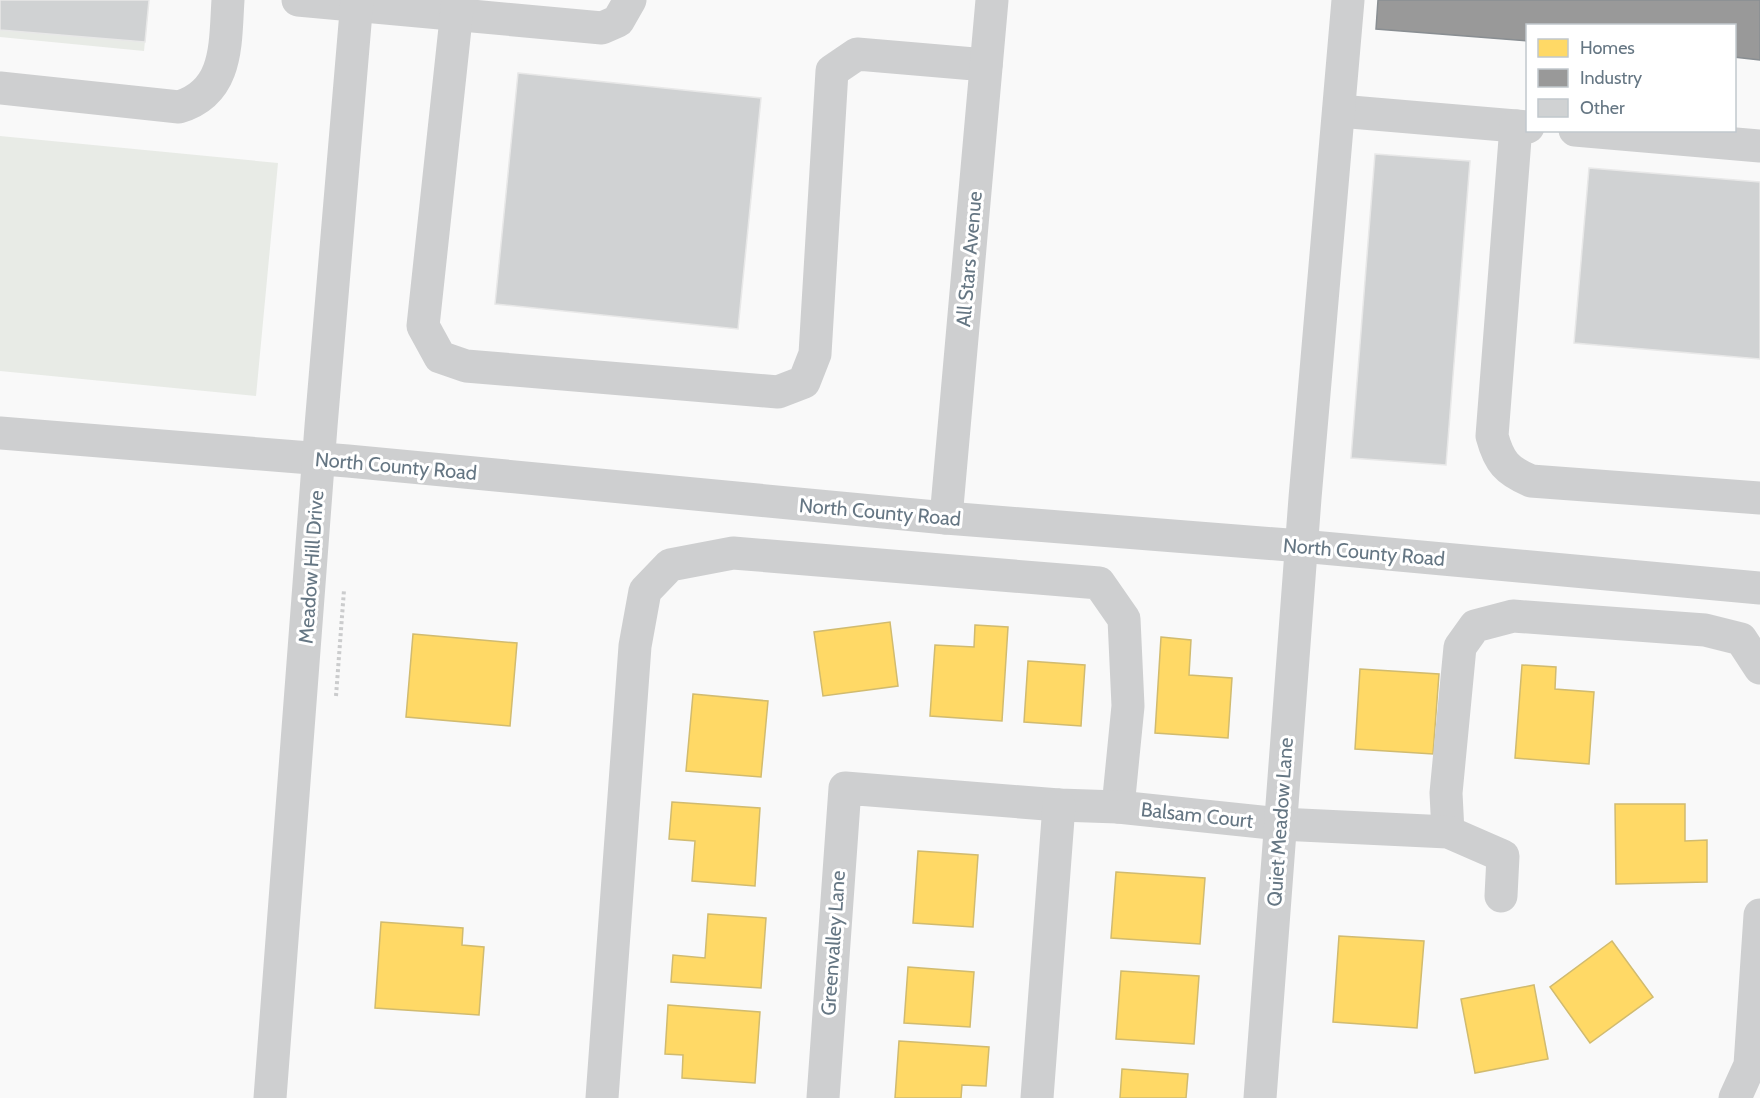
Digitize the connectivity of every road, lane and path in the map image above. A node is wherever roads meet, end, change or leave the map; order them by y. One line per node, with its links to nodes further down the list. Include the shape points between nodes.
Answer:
1 (228, 0): 9 (street, via 225,52 214,84 194,102 179,107)
2 (298, 0): 6 (street)
3 (630, 0): 7 (street, via 618,21 602,28)
4 (992, 0): 8 (street, All Stars Avenue)
5 (1348, 0): 10 (street, Quiet Meadow Lane)
6 (357, 3): 7 (street); 15 (street, Meadow Hill Drive)
7 (457, 8): 8 (street, via 423,326 440,357 466,366 778,392 804,382 815,354 832,71 857,54)
8 (986, 65): 17 (street, All Stars Avenue)
9 (0, 88)
10 (1339, 111): 11 (street); 18 (street, Quiet Meadow Lane)
11 (1522, 126): 16 (street, via 1492,436 1497,456 1514,474 1532,481)
12 (1598, 132): 13 (street)
13 (1760, 146)
14 (0, 433): 15 (street, North County Road)
15 (319, 459): 17 (street, North County Road); 28 (street, Meadow Hill Drive)
16 (1760, 498)
17 (945, 518): 18 (street, North County Road)
18 (1301, 546): 19 (street, North County Road); 24 (street, Quiet Meadow Lane)
19 (1760, 588)
20 (1760, 668): 25 (street, via 1742,639 1705,630 1513,616 1475,626 1460,647 1446,793)
21 (845, 788): 22 (street, Balsam Court); 30 (street, Greenvalley Lane)
22 (1059, 805): 23 (street, Balsam Court); 31 (street)
23 (1118, 807): 24 (street, Balsam Court); 29 (street, via 1128,706 1125,619 1099,583 733,552 670,565 645,591 635,646)
24 (1280, 824): 25 (street, Balsam Court); 32 (street, Quiet Meadow Lane)
25 (1448, 832): 26 (street, Balsam Court, via 1503,856)
26 (1501, 896)
27 (1760, 915): 33 (street, via 1750,1065)
28 (270, 1098)
29 (602, 1098)
30 (823, 1098)
31 (1037, 1098)
32 (1260, 1098)
33 (1735, 1098)

